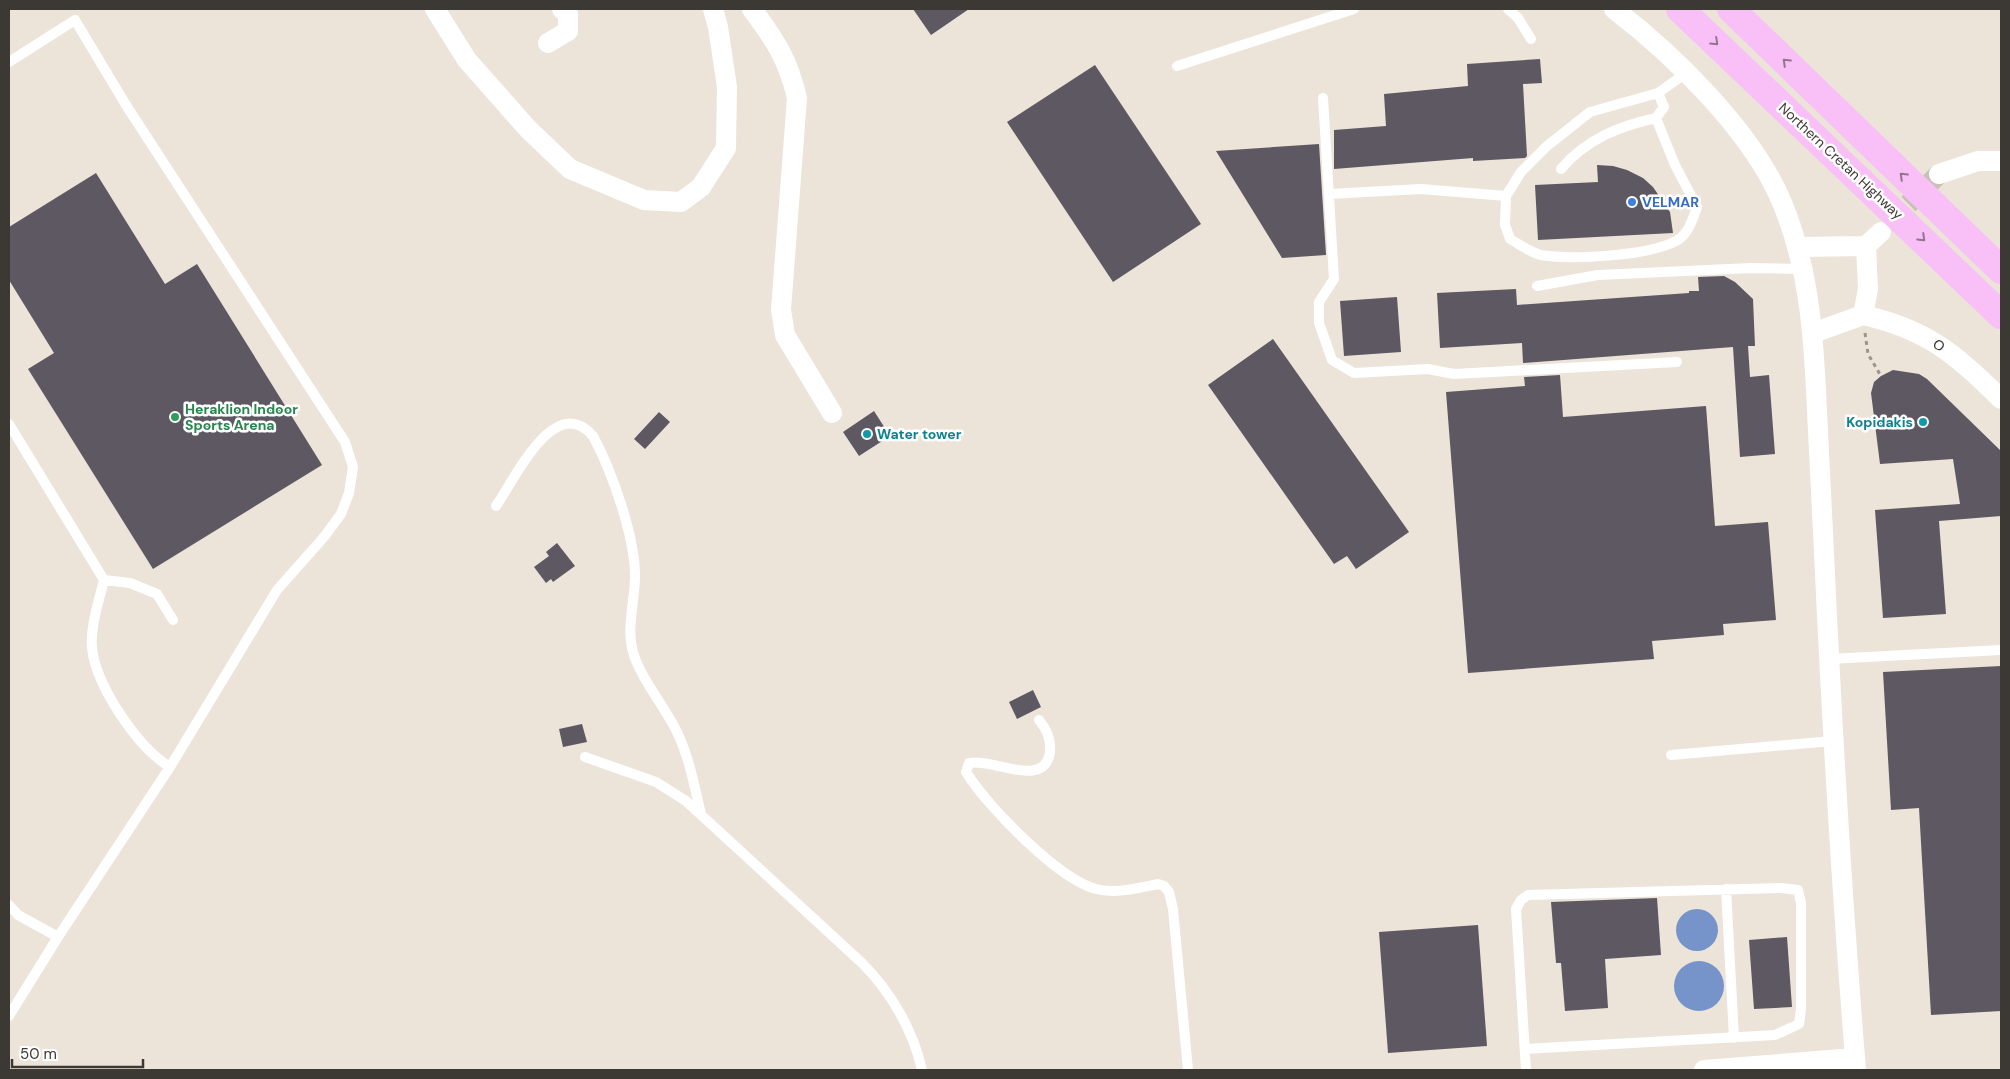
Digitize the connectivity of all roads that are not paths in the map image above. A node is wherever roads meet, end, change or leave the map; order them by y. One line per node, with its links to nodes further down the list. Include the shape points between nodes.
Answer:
1 (435, 9): 3 (street, via 467,60 528,129 570,169 644,200 681,202 701,187 726,148 727,87)
2 (562, 9): 11 (street, via 568,14 568,31)
3 (713, 9)
4 (752, 9): 34 (street, via 776,40 791,72 797,98 781,310 785,335)
5 (1354, 9): 13 (lane)
6 (1508, 9): 10 (lane)
7 (1614, 9): 14 (street)
8 (1680, 9): 29 (highway, Northern Cretan Highway, one-way to 29)
9 (1731, 9): 27 (highway, one-way to 9)
10 (1531, 39)
11 (548, 44)
12 (9, 62): 45 (lane, via 75,20 126,105 345,442 352,461 349,493 341,514 277,590)
13 (1177, 66)
14 (1686, 73): 15 (lane); 25 (street, via 1737,128 1763,163 1783,203)
15 (1658, 93): 17 (lane, via 1664,106); 22 (lane, via 1590,112 1547,146 1521,172)
16 (1323, 98): 21 (lane)
17 (1656, 118): 19 (lane, via 1627,124 1586,145); 22 (lane, via 1697,207 1686,232 1678,239 1625,254 1539,255 1510,240 1505,225)
18 (2001, 161): 20 (street, via 1978,161)
19 (1562, 169)
20 (1940, 174)
21 (1330, 194): 22 (lane, via 1421,189); 32 (lane, via 1334,278 1320,302 1319,323 1332,360 1354,373 1428,369 1454,374)
22 (1506, 196)
23 (1880, 232): 24 (street)
24 (1866, 246): 25 (street); 30 (street, via 1868,289)
25 (1799, 247): 26 (street)
26 (1803, 269): 28 (lane, via 1742,268 1598,275); 31 (street)
27 (2001, 270)
28 (1537, 286)
29 (2001, 315)
30 (1863, 316): 31 (street); 33 (street, Ο, via 1889,321 1934,340)
31 (1813, 334): 40 (street)
32 (1677, 362)
33 (2001, 398)
34 (832, 413)
35 (9, 424): 37 (lane)
36 (496, 506): 46 (lane, via 541,439 552,429 576,422 593,436 626,520 632,546 635,574 632,649 681,742)
37 (104, 580): 38 (lane, via 130,583 157,594); 45 (lane, via 93,633 97,671 144,747)
38 (174, 620)
39 (2001, 650): 40 (lane)
40 (1829, 659): 42 (street)
41 (1040, 720): 55 (lane, via 1046,729 1050,747 1044,767 1029,772 976,762 969,763 966,772 987,801 1018,833 1079,881 1096,889 1109,890 1158,884 1169,892 1175,924)
42 (1834, 741): 43 (lane); 53 (street)
43 (1671, 755)
44 (584, 756): 46 (lane, via 656,782)
45 (170, 767): 49 (lane)
46 (701, 814): 54 (lane, via 872,974 887,992 910,1033)
47 (1726, 889): 51 (lane); 51 (lane, via 1788,888 1798,890 1801,903 1799,1024 1775,1035); 52 (lane, via 1528,895 1520,900 1516,909)
48 (9, 905): 49 (lane, via 18,915)
49 (58, 937): 50 (lane)
50 (9, 1016)
51 (1734, 1038): 52 (lane)
52 (1525, 1049): 56 (lane)
53 (1855, 1064): 57 (street)
54 (922, 1070)
55 (1188, 1070)
56 (1526, 1070)
57 (1704, 1070)

